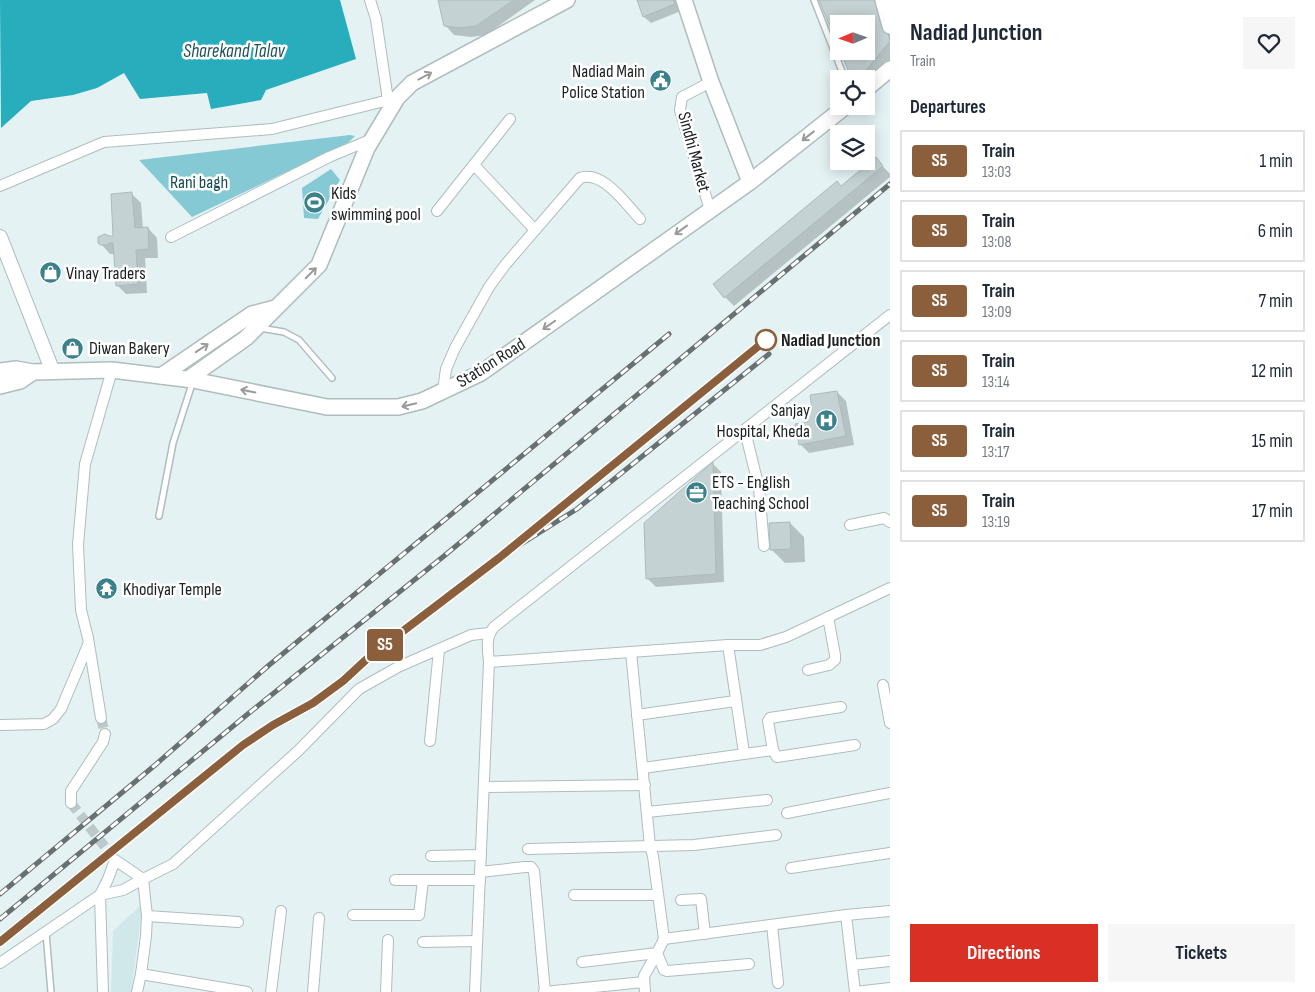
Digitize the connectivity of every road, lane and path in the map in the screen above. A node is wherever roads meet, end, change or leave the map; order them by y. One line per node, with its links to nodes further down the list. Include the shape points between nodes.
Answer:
1 (370, 0): 11 (street)
2 (567, 0): 11 (main road, one-way to 2, via 412,83)
3 (684, 0): 9 (main road)
4 (814, 0): 7 (lane)
5 (883, 0): 6 (main road)
6 (890, 26)
7 (841, 70)
8 (887, 77): 10 (main road)
9 (711, 82): 16 (main road); 18 (street, Sindhi Market, via 682,97 680,110)
10 (875, 84)
11 (393, 99): 14 (main road); 17 (street, via 272,129 104,142)
12 (835, 115): 16 (main road, Station Road, one-way to 16)
13 (510, 119): 15 (street)
14 (372, 139): 23 (street, via 329,157); 24 (main road, one-way to 14, via 320,265)
15 (474, 165): 19 (street); 21 (street)
16 (750, 182): 18 (main road, Station Road)
17 (0, 186)
18 (710, 210): 35 (main road, Station Road, one-way to 35, via 481,373)
19 (437, 211)
20 (640, 219): 21 (street, via 604,182 584,176)
21 (535, 230): 35 (street, via 489,288 455,348 446,369)
22 (0, 237): 30 (main road)
23 (172, 237)
24 (277, 308): 26 (main road); 31 (main road, one-way to 24, via 252,314)
25 (890, 315): 36 (street)
26 (257, 327): 32 (lane, via 284,332 299,340); 33 (main road)
27 (0, 370): 29 (main road, Station Road)
28 (112, 370): 30 (main road, Station Road); 31 (main road, Station Road); 44 (street, via 85,464 78,545 81,610)
29 (33, 372): 30 (main road, Station Road); 34 (main road, via 20,381)
30 (53, 372)
31 (161, 376): 33 (main road, Station Road)
32 (332, 378)
33 (191, 379): 35 (main road, Station Road, one-way to 33, via 398,407 327,407); 37 (lane, via 173,443)
34 (0, 386)
35 (443, 391)
36 (745, 430): 40 (street, via 759,488); 43 (street)
37 (159, 516)
38 (890, 522): 39 (street, via 884,518)
39 (850, 525)
40 (764, 546)
41 (890, 588): 42 (street)
42 (828, 617): 45 (street, via 760,645); 49 (street, via 835,660)
43 (489, 633): 46 (street, via 471,635); 48 (street)
44 (89, 644): 54 (street); 56 (street, via 61,710 53,719 44,724)
45 (728, 645): 47 (street); 51 (street)
46 (439, 650): 58 (street); 78 (street, via 398,667 359,689 298,751 180,858)
47 (631, 652): 48 (street); 53 (street)
48 (489, 662): 64 (street)
49 (808, 670)
50 (883, 685): 55 (street)
51 (735, 700): 53 (street); 61 (street)
52 (841, 707): 60 (street, via 770,718)
53 (637, 714): 62 (street)
54 (101, 718)
55 (890, 723)
56 (0, 726)
57 (105, 734): 67 (street, via 71,791)
58 (430, 741)
59 (855, 745): 60 (street, via 777,756)
60 (773, 750): 61 (street)
61 (744, 753): 62 (street)
62 (643, 768): 63 (street)
63 (645, 785): 64 (street); 68 (street)
64 (484, 787): 74 (street)
65 (890, 793): 69 (street)
66 (768, 800): 68 (street)
67 (71, 803)
68 (647, 812): 71 (street)
69 (787, 813)
70 (776, 835): 71 (street, via 698,845)
71 (650, 846): 72 (street); 83 (street)
72 (528, 849)
73 (890, 853): 76 (street)
74 (481, 855): 75 (street); 77 (street)
75 (431, 856)
76 (791, 868)
77 (480, 876): 80 (street); 97 (street); 117 (street, via 525,867 534,871)
78 (143, 879): 81 (street, via 122,890); 81 (street, via 115,860); 89 (street)
79 (396, 880): 80 (street)
80 (423, 880): 87 (street, via 419,915)
81 (100, 894): 93 (street); 110 (street)
82 (574, 895): 83 (street)
83 (658, 895): 95 (street)
84 (681, 900): 94 (street, via 702,899)
85 (281, 911): 113 (street)
86 (890, 911): 88 (street)
87 (353, 915)
88 (846, 915): 92 (street); 104 (street)
89 (147, 916): 91 (street); 105 (street)
90 (319, 918): 114 (street)
91 (238, 922)
92 (772, 925): 94 (street); 106 (street)
93 (46, 932): 102 (street); 109 (lane)
94 (705, 934): 95 (street)
95 (664, 939): 99 (street)
96 (388, 940): 115 (street)
97 (477, 941): 98 (street); 116 (street)
98 (423, 942)
99 (657, 953): 101 (street); 103 (street, via 666,971); 107 (street, via 644,976)
100 (890, 961): 104 (street)
101 (582, 962)
102 (0, 964)
103 (750, 964)
104 (852, 964): 118 (street)
105 (141, 974): 111 (street); 112 (street)
106 (778, 983)
107 (644, 987): 117 (street)
108 (890, 988): 118 (street)
109 (50, 992)
110 (104, 992)
111 (137, 992)
112 (247, 992)
113 (271, 992)
114 (313, 992)
115 (386, 992)
116 (476, 992)
117 (544, 992)
118 (855, 992)

